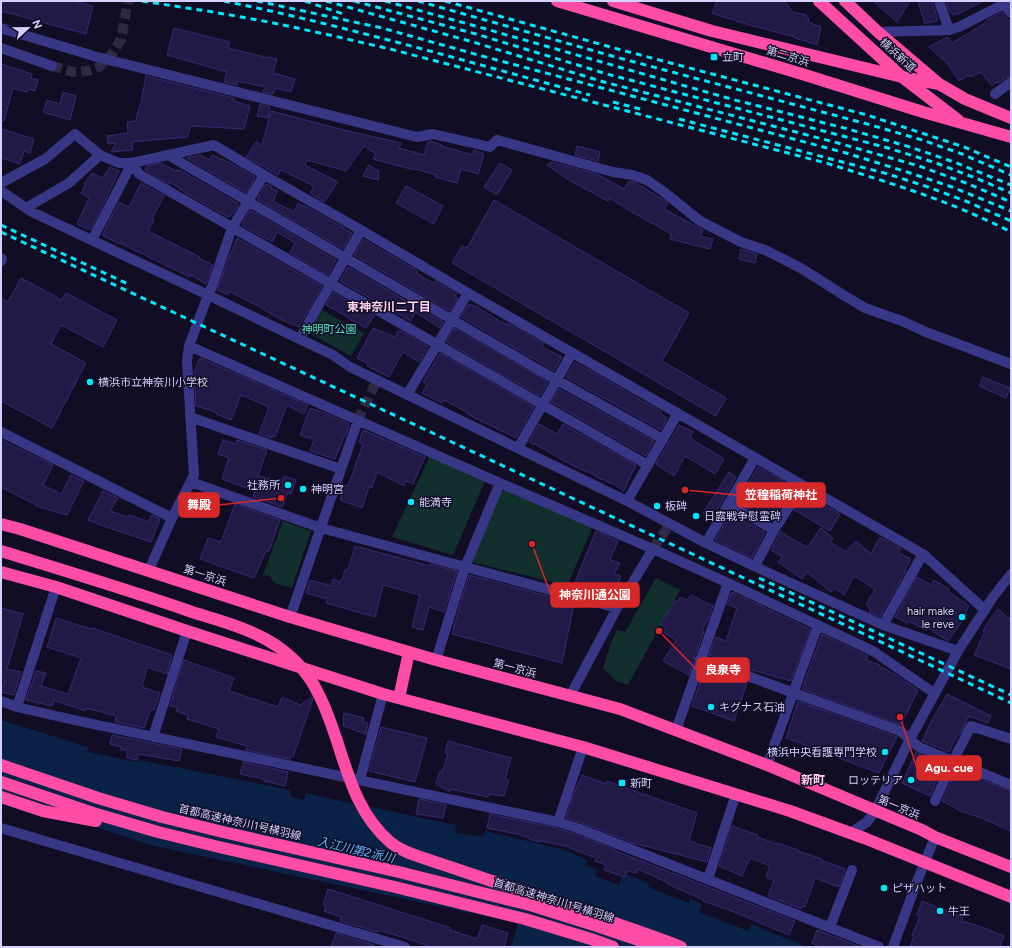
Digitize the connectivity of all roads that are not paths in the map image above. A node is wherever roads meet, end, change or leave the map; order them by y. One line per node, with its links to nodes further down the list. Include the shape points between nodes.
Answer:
1 (557, 1): 18 (highway, 第二京浜)
2 (613, 1): 13 (highway, 第二京浜, via 712,31)
3 (819, 1): 13 (highway, 横浜新道)
4 (844, 1): 10 (highway, 横浜新道)
5 (939, 1): 9 (street)
6 (1003, 3): 7 (street); 9 (street)
7 (1011, 13)
8 (1, 28): 42 (street, via 97,57 417,137 433,134 490,147 497,140 632,175 646,180 664,192 700,221 787,261 865,308)
9 (949, 30): 10 (street)
10 (878, 32): 15 (highway, 横浜新道)
11 (1, 48): 12 (street)
12 (52, 66)
13 (902, 77): 15 (highway, 第二京浜); 18 (highway, 横浜新道)
14 (1011, 82): 16 (street)
15 (939, 84): 17 (highway, 第二京浜, via 965,99)
16 (995, 94)
17 (1011, 118)
18 (964, 124): 19 (highway, 第二京浜)
19 (1011, 137)
20 (100, 155): 22 (street, via 119,163); 24 (street, via 75,134 45,159); 27 (street, via 69,183)
21 (168, 155): 22 (street); 23 (street, via 214,145); 26 (street)
22 (132, 163): 28 (street, via 139,174); 30 (street)
23 (264, 175): 26 (street); 29 (street)
24 (1, 183)
25 (2, 194): 27 (street)
26 (248, 201): 28 (street); 31 (street)
27 (26, 208): 30 (street)
28 (232, 228): 34 (street); 36 (street)
29 (361, 230): 31 (street); 35 (street)
30 (92, 240): 36 (street)
31 (345, 257): 34 (street); 37 (street)
32 (1, 258): 33 (street)
33 (1, 261)
34 (330, 284): 38 (street); 39 (street)
35 (468, 293): 37 (street); 41 (street)
36 (208, 295): 38 (street); 40 (street)
37 (452, 319): 39 (street); 43 (street)
38 (300, 338): 44 (street, via 334,355 350,367)
39 (437, 345): 44 (street); 45 (street)
40 (189, 346): 47 (street, via 186,361); 48 (street)
41 (572, 352): 43 (street); 46 (street)
42 (1011, 364)
43 (557, 380): 45 (street); 50 (street)
44 (407, 395): 51 (street)
45 (542, 405): 51 (street); 53 (street)
46 (678, 413): 50 (street); 52 (street)
47 (190, 417): 54 (street); 55 (street, via 194,475)
48 (358, 420): 54 (street); 56 (street)
49 (1, 432): 60 (street)
50 (663, 439): 53 (street)
51 (518, 448): 58 (street)
52 (755, 458): 57 (street); 59 (street)
53 (648, 465): 58 (street)
54 (341, 469): 62 (street)
55 (190, 482): 60 (street); 62 (street)
56 (500, 483): 65 (street); 69 (street)
57 (803, 485): 63 (street); 67 (street)
58 (627, 501): 64 (street)
59 (728, 504): 63 (street); 64 (street)
60 (172, 518): 70 (street)
61 (1, 524): 70 (highway, 第一京浜)
62 (321, 528): 69 (street); 77 (street)
63 (774, 530): 68 (street)
64 (706, 543): 68 (street)
65 (653, 549): 73 (street); 75 (street)
66 (1, 551): 121 (highway, bridge, via 237,627 277,646 302,668 318,692 363,809 392,843 407,852)
67 (923, 554): 76 (street); 78 (street)
68 (755, 566): 78 (street)
69 (465, 567): 75 (street); 84 (street)
70 (149, 570): 77 (highway, 第一京浜)
71 (1, 572): 74 (highway)
72 (1011, 574): 76 (street)
73 (728, 583): 79 (street); 83 (street)
74 (56, 587): 80 (highway); 91 (street)
75 (617, 608): 88 (street)
76 (985, 610): 81 (street)
77 (290, 617): 82 (highway, 第一京浜)
78 (883, 624): 81 (street)
79 (818, 625): 85 (street); 86 (street, via 873,651)
80 (187, 631): 87 (highway); 93 (street)
81 (958, 650): 86 (street)
82 (410, 652): 84 (highway, 第一京浜); 89 (highway)
83 (700, 659): 85 (street); 92 (street)
84 (436, 660): 88 (highway, 第一京浜)
85 (793, 692): 94 (street, via 900,731); 99 (street)
86 (934, 693): 94 (street)
87 (384, 694): 89 (highway); 100 (street)
88 (570, 696): 92 (highway, 第一京浜, via 620,709)
89 (399, 698): 96 (highway)
90 (1, 701): 91 (street)
91 (17, 707): 93 (street)
92 (676, 730): 99 (highway, 第一京浜)
93 (153, 737): 100 (street)
94 (910, 739): 97 (street, via 919,747); 106 (street)
95 (1011, 739): 97 (street, via 971,726)
96 (583, 747): 103 (highway); 107 (street)
97 (953, 761): 102 (street); 105 (street)
98 (1, 765): 120 (highway, 首都高速神奈川1号横羽線, via 162,817 530,905)
99 (767, 765): 106 (highway, 第一京浜)
100 (360, 780): 107 (street)
101 (1, 782): 109 (highway)
102 (1011, 786)
103 (736, 794): 110 (highway); 115 (street)
104 (1, 797): 109 (highway, via 43,811)
105 (935, 800)
106 (875, 810): 110 (street, via 867,822); 111 (highway, 第一京浜)
107 (558, 822): 115 (street)
108 (1, 828): 118 (street)
109 (158, 832): 119 (highway, via 525,919)
110 (850, 833): 112 (highway)
111 (935, 837): 112 (street); 113 (highway, 第一京浜)
112 (924, 862): 116 (highway); 123 (street)
113 (1011, 867)
114 (852, 870): 117 (street)
115 (708, 879): 117 (street)
116 (1011, 897)
117 (830, 927): 122 (street)
118 (405, 947)
119 (613, 947)
120 (659, 947)
121 (681, 947)
122 (879, 947)
123 (893, 947)

